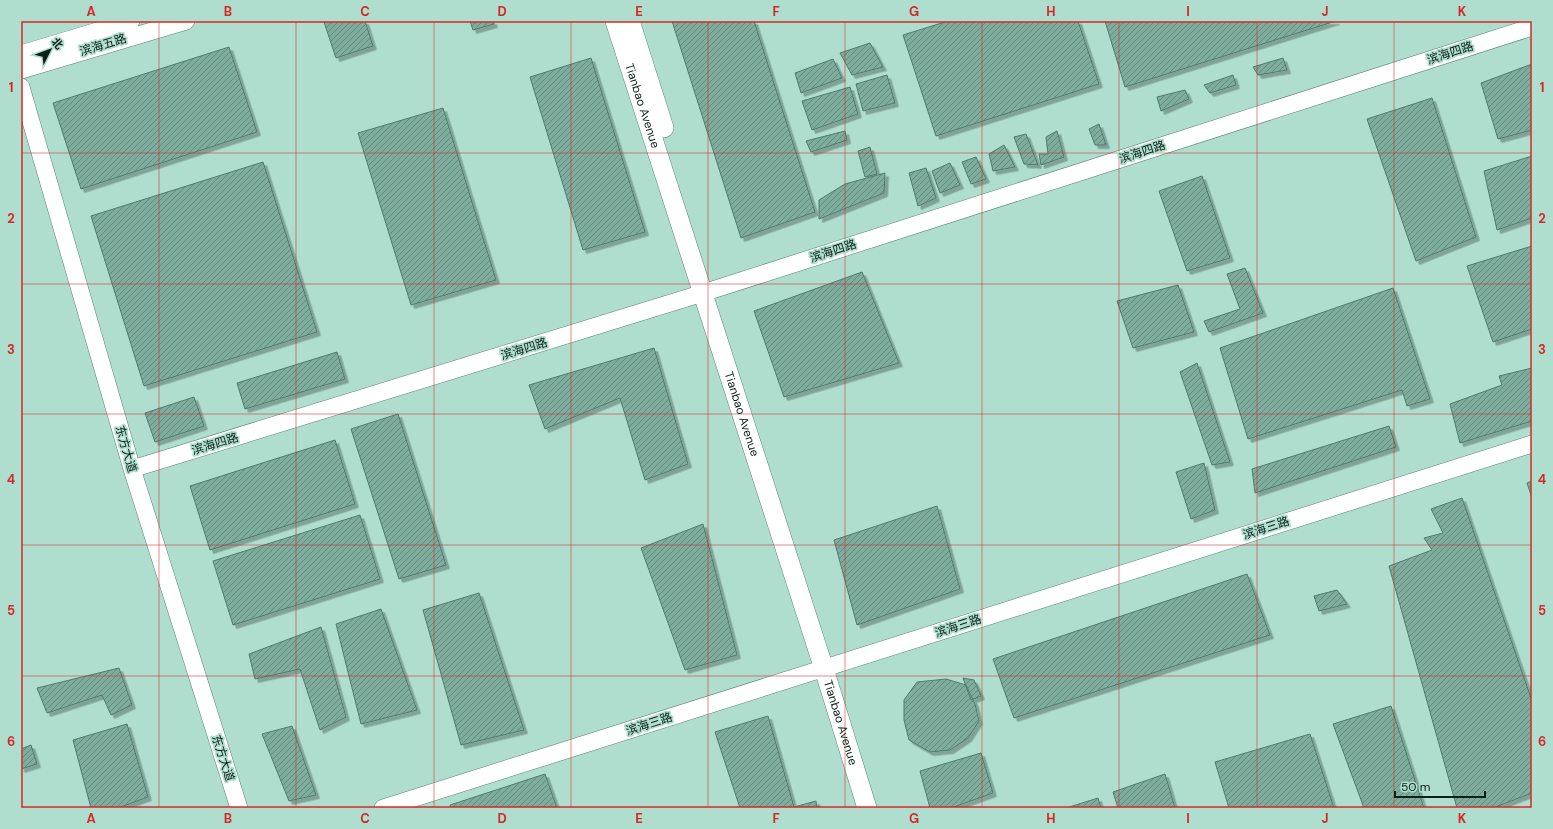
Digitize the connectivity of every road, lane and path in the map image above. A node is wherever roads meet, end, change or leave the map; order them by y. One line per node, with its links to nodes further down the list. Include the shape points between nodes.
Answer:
1 (131, 21): 6 (street, 滨海五路)
2 (186, 21): 7 (street, 滨海五路)
3 (615, 21): 9 (main road, Tianbao Avenue)
4 (630, 21): 9 (main road, Tianbao Avenue)
5 (1532, 27): 9 (street, 滨海四路)
6 (21, 54)
7 (21, 70)
8 (21, 87): 11 (street, 东方大道)
9 (709, 291): 11 (street, 滨海四路); 12 (main road, Tianbao Avenue)
10 (1532, 444): 12 (street, 滨海三路)
11 (132, 469): 13 (street, 东方大道)
12 (830, 667): 14 (street, 滨海三路); 15 (main road, Tianbao Avenue); 16 (main road, Tianbao Avenue)
13 (239, 808)
14 (383, 808)
15 (867, 808)
16 (880, 808)

